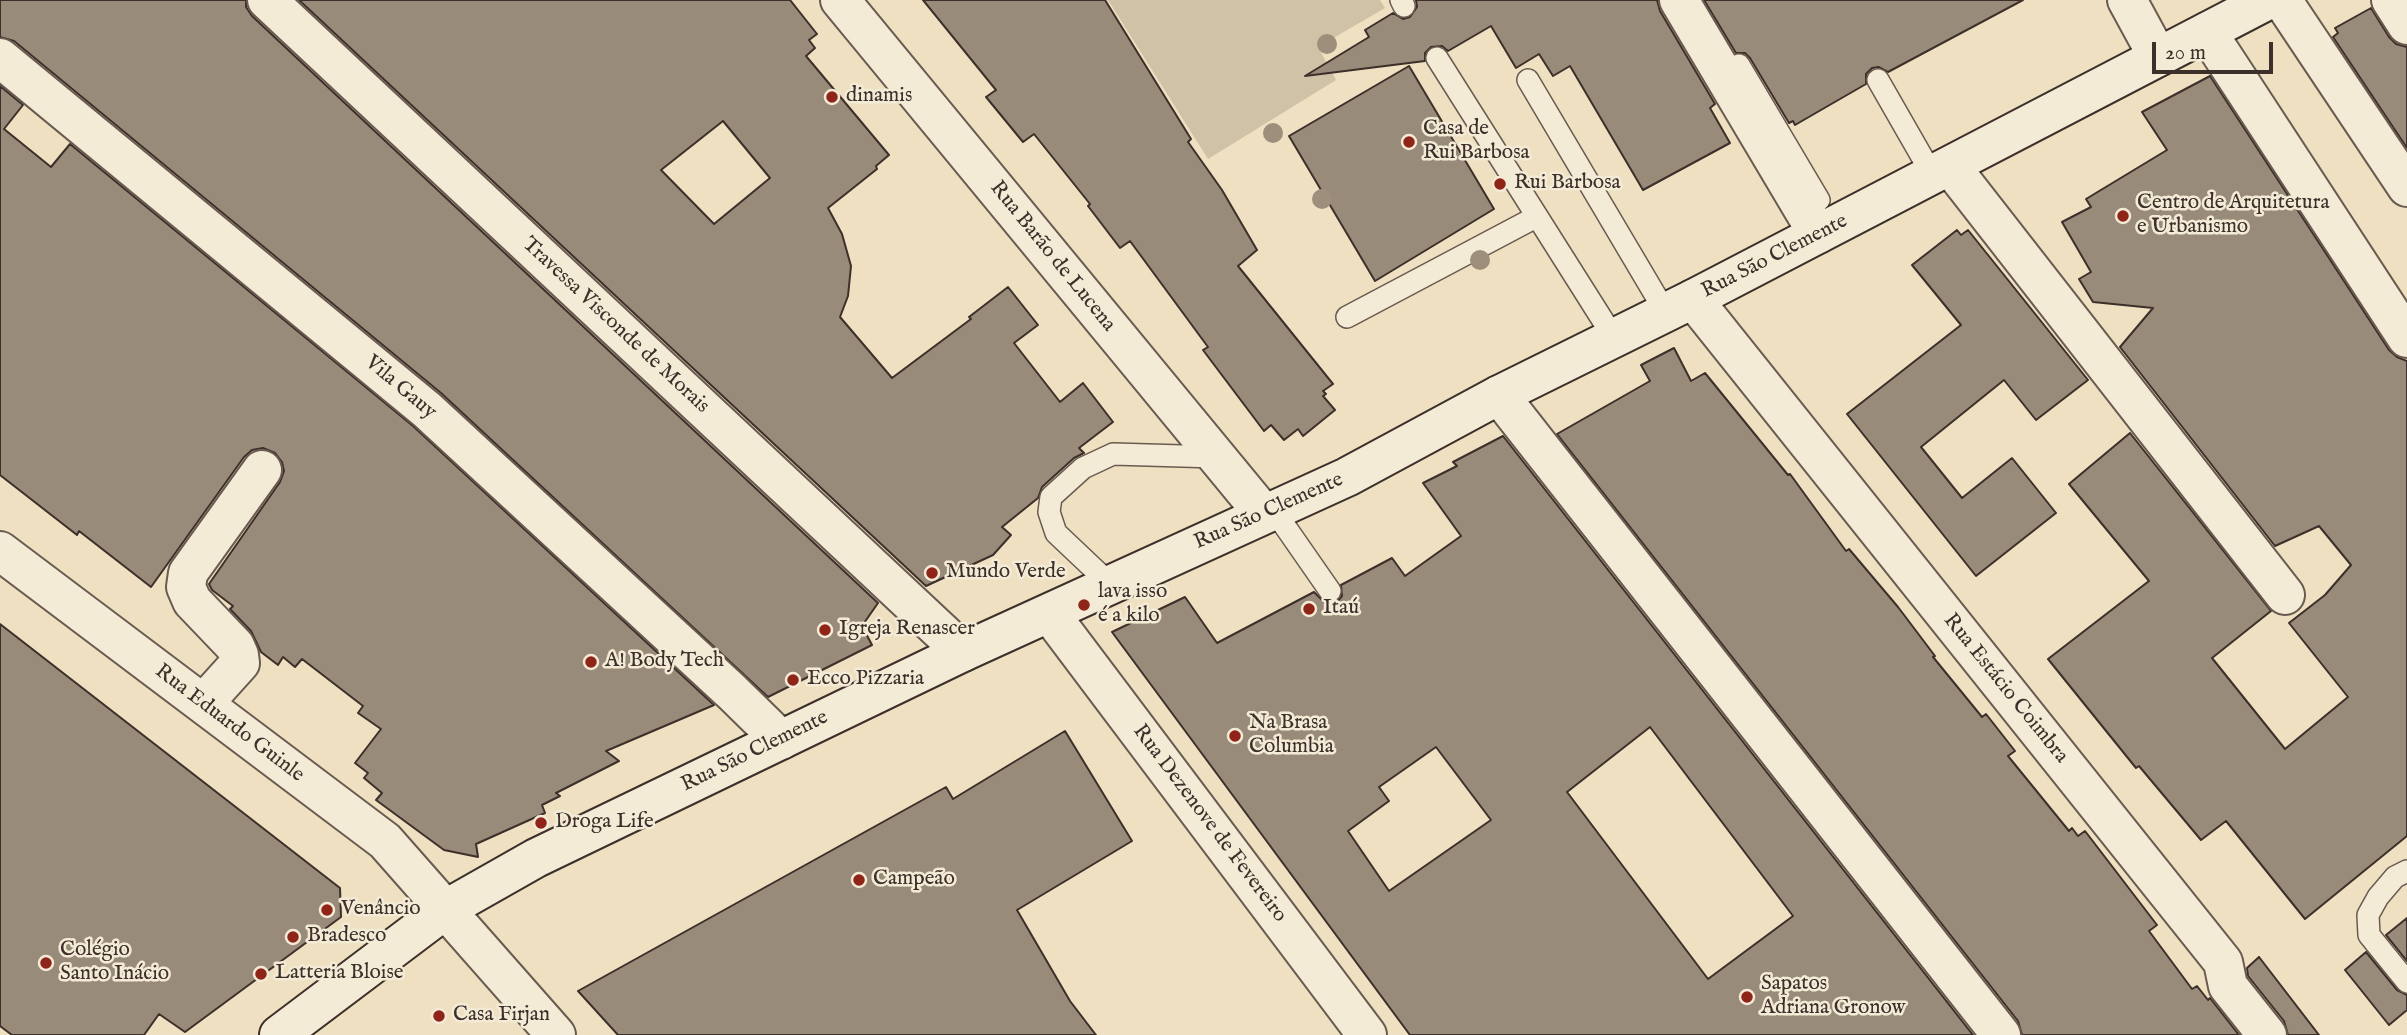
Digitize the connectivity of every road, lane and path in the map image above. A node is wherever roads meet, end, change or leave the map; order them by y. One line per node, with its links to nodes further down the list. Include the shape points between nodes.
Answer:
1 (267, 0): 33 (street, Travessa Visconde de Morais)
2 (840, 0): 25 (street, Rua Barão de Lucena)
3 (1679, 0): 19 (street)
4 (1700, 0): 19 (lane)
5 (2127, 0): 11 (street)
6 (2268, 0): 10 (street, Rua São Clemente)
7 (2281, 0): 17 (street)
8 (2391, 0): 9 (street)
9 (2407, 25)
10 (2207, 32): 11 (street, Rua São Clemente); 23 (street)
11 (2158, 57): 16 (street, Rua São Clemente)
12 (0, 58): 35 (street, Vila Gauy, via 427,410)
13 (1437, 58): 18 (lane)
14 (1528, 80): 20 (lane)
15 (1878, 80): 16 (lane)
16 (1942, 171): 19 (street, Rua São Clemente); 31 (street)
17 (2407, 187)
18 (1536, 217): 21 (lane); 22 (lane)
19 (1826, 230): 20 (street, Rua São Clemente)
20 (1680, 306): 22 (street, Rua São Clemente); 43 (street, Rua Estácio Coimbra, via 1732,347 2223,962 2228,986)
21 (1347, 317)
22 (1614, 338): 24 (street, Rua São Clemente)
23 (2407, 338)
24 (1499, 395): 27 (street, Rua São Clemente, via 1347,477); 42 (street)
25 (1217, 457): 27 (street, Rua Barão de Lucena); 29 (lane, via 1113,454 1083,468 1051,497 1049,512 1056,533)
26 (262, 470): 34 (street, via 188,573 186,587 192,601 235,646 240,663)
27 (1268, 511): 29 (street, Rua São Clemente); 30 (lane)
28 (0, 551): 34 (street, Rua Eduardo Guinle)
29 (1111, 585): 32 (street, Rua São Clemente)
30 (1329, 591)
31 (2285, 595)
32 (1050, 614): 33 (street, Rua São Clemente); 41 (street, Rua Dezenove de Fevereiro)
33 (963, 652): 35 (street, Rua São Clemente)
34 (203, 704): 37 (street, Rua Eduardo Guinle, via 385,841)
35 (781, 740): 37 (street, Rua São Clemente, via 536,858)
36 (2407, 871): 38 (lane, via 2395,877 2368,915 2369,935)
37 (446, 909): 39 (street, Rua São Clemente); 40 (street, Rua Eduardo Guinle)
38 (2407, 982)
39 (279, 1035)
40 (556, 1035)
41 (1367, 1035)
42 (2001, 1035)
43 (2267, 1035)

